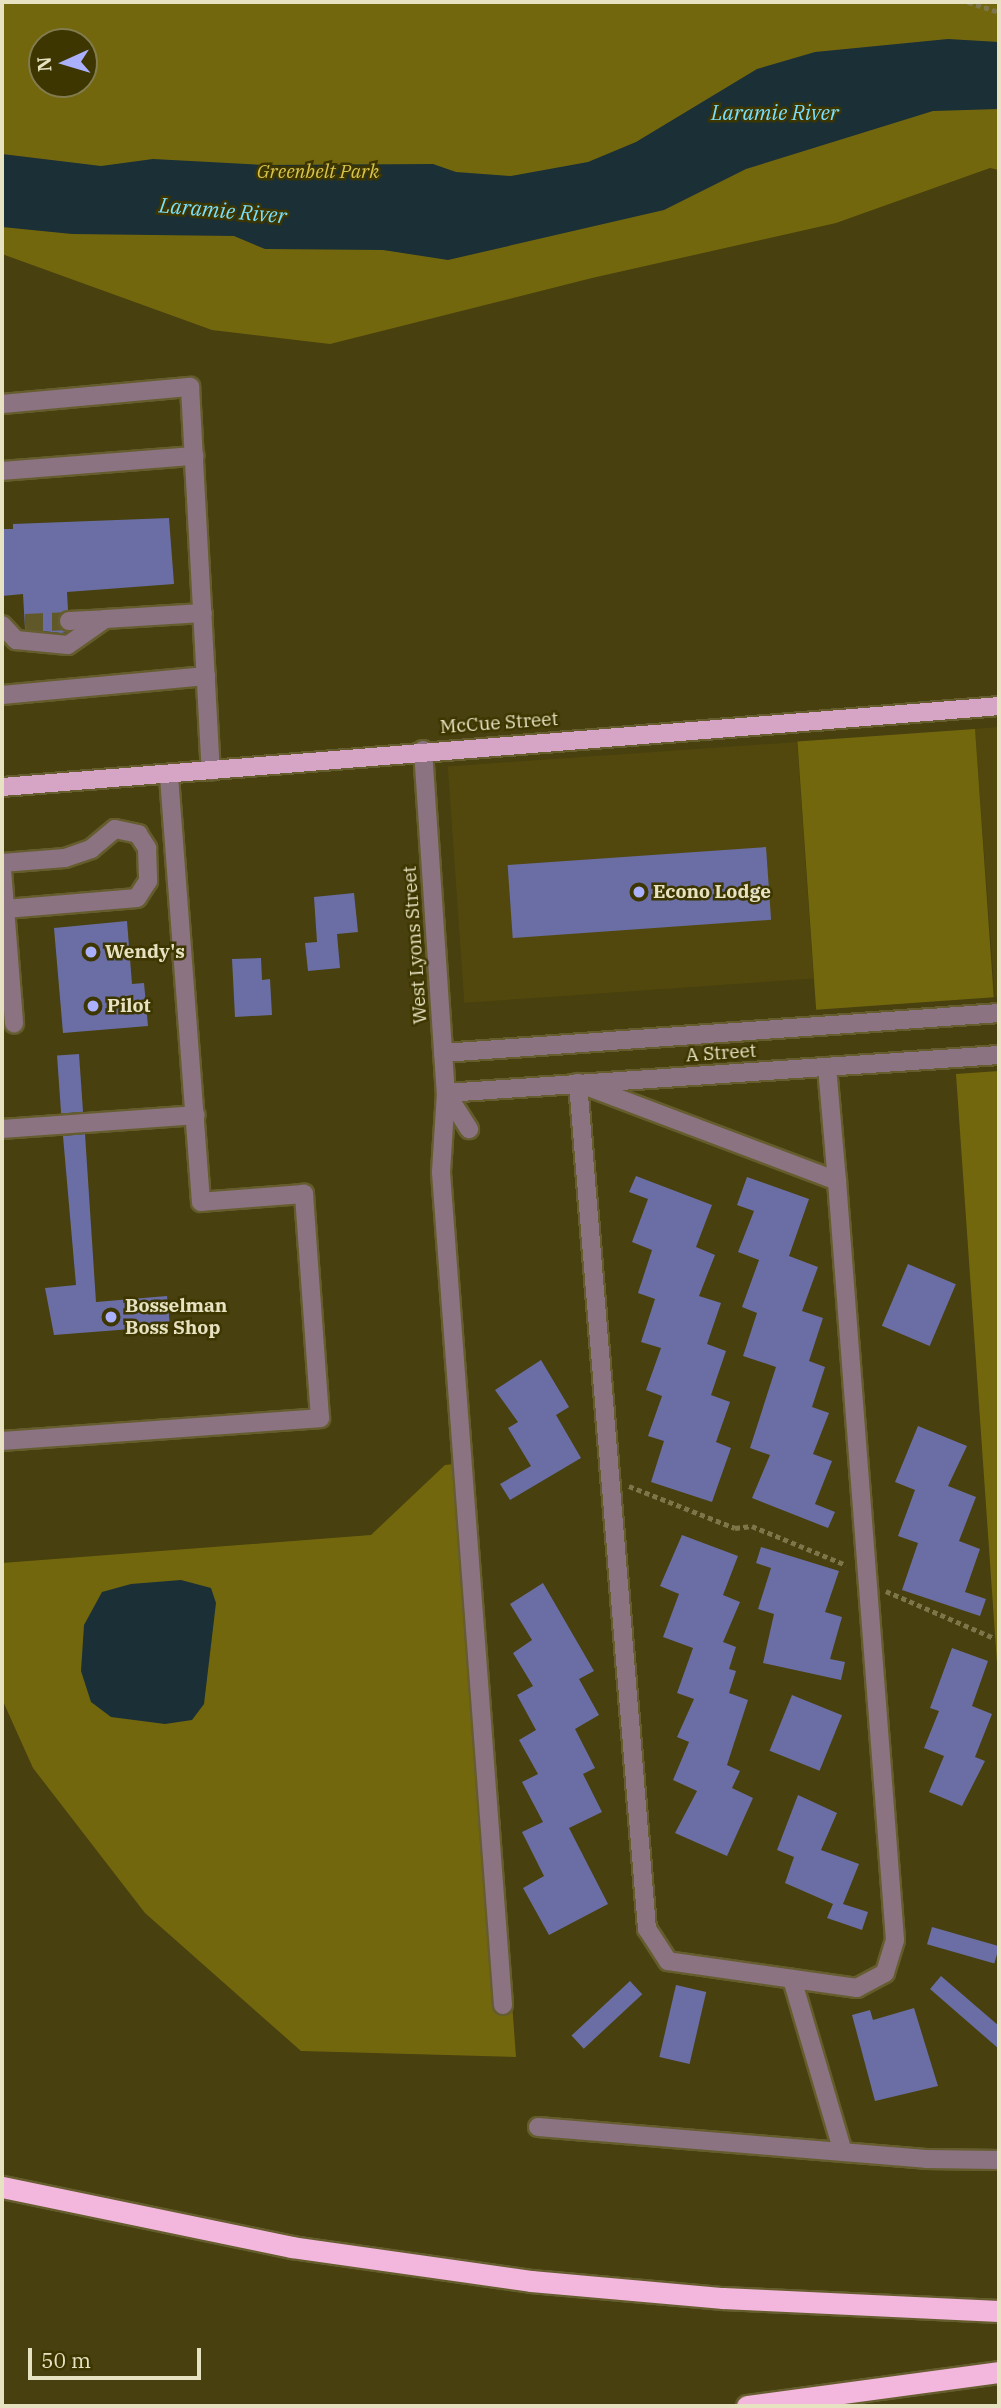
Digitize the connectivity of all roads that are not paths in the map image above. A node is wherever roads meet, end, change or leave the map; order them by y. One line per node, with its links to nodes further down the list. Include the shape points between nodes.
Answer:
1 (2, 404): 2 (street, via 190,387)
2 (194, 456): 3 (street); 4 (street)
3 (2, 471)
4 (203, 613): 5 (street); 9 (street)
5 (105, 620): 6 (street); 8 (street, via 68,645 16,639)
6 (69, 621)
7 (24, 623): 8 (street)
8 (4, 625)
9 (206, 676): 10 (street); 13 (street)
10 (2, 695)
11 (999, 706): 12 (main road, McCue Street)
12 (423, 750): 13 (main road, McCue Street); 21 (street, West Lyons Street)
13 (212, 770): 14 (main road, McCue Street)
14 (169, 774): 15 (main road, McCue Street); 26 (street)
15 (2, 787)
16 (2, 863): 18 (street, via 65,858 91,849 115,828 138,834 147,848 148,881 137,898)
17 (2, 870): 18 (street)
18 (5, 909): 20 (street)
19 (999, 1013): 21 (street)
20 (14, 1024)
21 (443, 1053): 25 (street, West Lyons Street)
22 (999, 1055): 23 (street, A Street)
23 (827, 1068): 24 (street, A Street); 29 (street)
24 (578, 1083): 25 (street, A Street); 29 (street); 31 (street, via 647,1929 668,1961)
25 (446, 1093): 28 (street, West Lyons Street); 32 (street, via 441,1172)
26 (195, 1115): 27 (street); 30 (street, via 201,1202 304,1194 320,1418)
27 (2, 1129)
28 (469, 1129)
29 (837, 1181): 31 (street, via 895,1940 885,1973 857,1989)
30 (2, 1441)
31 (792, 1979): 34 (street)
32 (503, 2005)
33 (538, 2127): 34 (street)
34 (843, 2152): 35 (street)
35 (999, 2160)
36 (2, 2187): 37 (highway, via 292,2247 531,2281 723,2298)
37 (999, 2311)
38 (999, 2372): 39 (highway)
39 (747, 2406)

